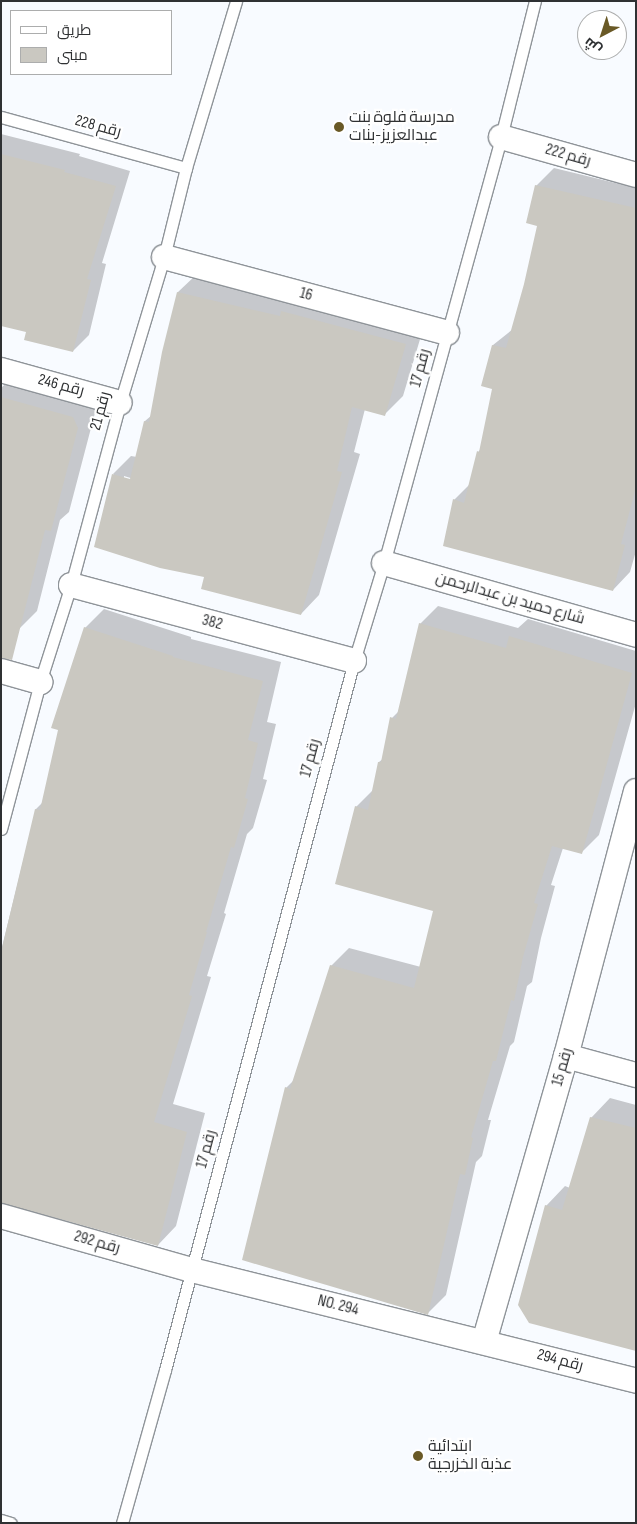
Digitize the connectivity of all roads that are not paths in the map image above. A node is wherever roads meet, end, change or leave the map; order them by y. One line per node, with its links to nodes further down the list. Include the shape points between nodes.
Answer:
1 (236, 1): 5 (lane, رقم 21)
2 (535, 1): 4 (lane, رقم 17)
3 (1, 117): 5 (lane, رقم 228)
4 (501, 137): 6 (street, رقم 222); 8 (lane, رقم 17)
5 (186, 168): 7 (lane, رقم 21)
6 (636, 175)
7 (164, 257): 8 (street, 16); 10 (lane, رقم 21)
8 (447, 333): 11 (lane, رقم 17)
9 (1, 370): 10 (street, رقم 246)
10 (120, 403): 12 (lane, رقم 21)
11 (384, 563): 13 (street, شارع حميد بن عبدالرحمن); 14 (lane, رقم 17)
12 (71, 585): 14 (street, 382); 16 (lane, رقم 21)
13 (636, 635)
14 (354, 661): 22 (lane, رقم 17)
15 (1, 671): 16 (street)
16 (40, 682): 18 (lane, رقم 21)
17 (636, 791): 19 (street, رقم 15)
18 (1, 830)
19 (566, 1056): 20 (street); 23 (street, رقم 15)
20 (636, 1075)
21 (1, 1216): 22 (street, رقم 292)
22 (192, 1270): 23 (street, NO. 294); 27 (lane, رقم 17)
23 (484, 1342): 24 (street, رقم 294)
24 (636, 1381)
25 (1, 1520): 26 (lane)
26 (11, 1523)
27 (122, 1523)

